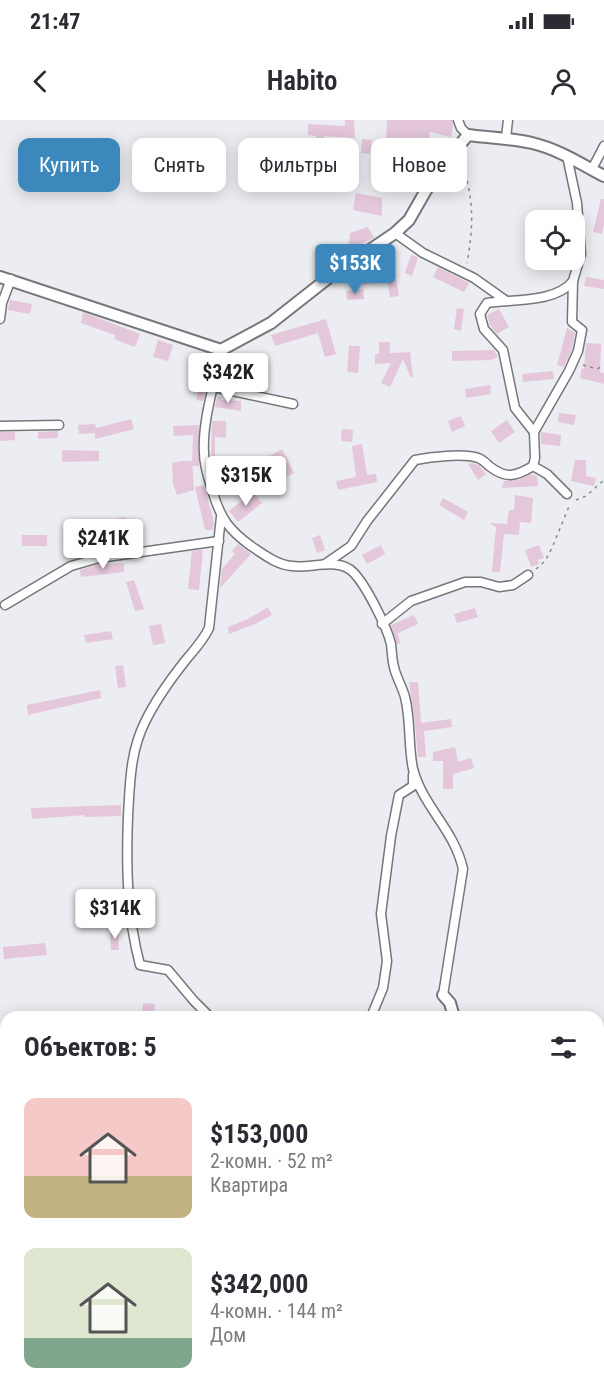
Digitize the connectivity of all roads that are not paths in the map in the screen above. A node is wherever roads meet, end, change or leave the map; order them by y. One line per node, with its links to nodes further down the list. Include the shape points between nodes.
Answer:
1 (458, 120): 3 (street)
2 (508, 120): 4 (street)
3 (468, 135): 4 (street); 9 (street, via 445,157 409,220)
4 (506, 138): 6 (street, via 534,143)
5 (604, 146): 7 (street)
6 (567, 156): 7 (street); 11 (street, via 577,203 581,254)
7 (592, 170): 8 (street)
8 (604, 176)
9 (395, 233): 12 (street); 14 (street, via 271,323)
10 (5, 278): 13 (street); 14 (street)
11 (573, 281): 12 (street, via 541,298); 19 (street, via 572,322 582,330 578,351)
12 (506, 300): 19 (street, via 487,303 480,314 484,329 503,350 515,408)
13 (0, 319)
14 (221, 351): 15 (street)
15 (214, 387): 16 (street); 22 (street, via 203,453)
16 (293, 404)
17 (0, 426): 18 (street)
18 (59, 426)
19 (534, 432): 20 (street)
20 (532, 466): 21 (street, via 547,474); 24 (street, via 508,475 498,473 479,458 415,460 351,546)
21 (567, 494)
22 (221, 517): 23 (street); 24 (street, via 236,535 267,557 289,566)
23 (219, 541): 26 (street, via 99,558 48,578); 30 (street, via 209,628 156,701 133,753 126,855 130,922 140,965 168,970)
24 (325, 564): 27 (street, via 352,571 375,605)
25 (528, 575): 27 (street, via 513,585 465,582 411,601)
26 (5, 605)
27 (382, 624): 28 (street, via 405,697)
28 (413, 768): 29 (street, via 423,796 460,855 463,869); 31 (street, via 413,786 399,795 391,836 381,914 387,961)
29 (443, 995): 32 (street)
30 (204, 1011)
31 (374, 1011)
32 (452, 1011)

